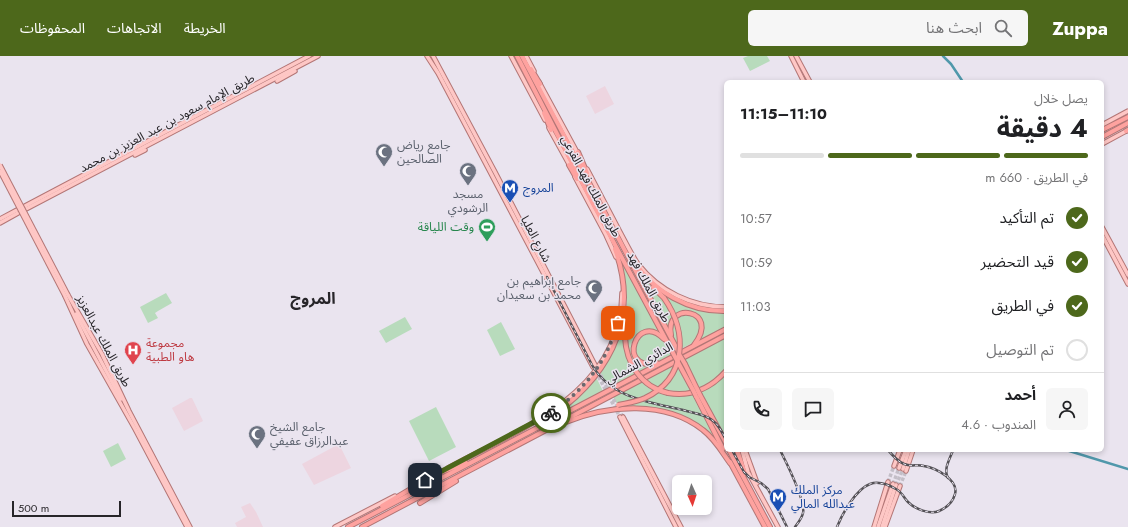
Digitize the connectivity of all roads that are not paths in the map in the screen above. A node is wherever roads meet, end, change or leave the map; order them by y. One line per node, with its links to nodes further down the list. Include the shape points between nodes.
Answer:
1 (308, 56): 10 (main road); 34 (main road, طريق الإمام سعود بن عبد العزيز بن محمد)
2 (319, 56): 16 (main road); 31 (main road, طريق الإمام سعود بن عبد العزيز بن محمد)
3 (428, 56): 12 (main road, شارع العليا)
4 (433, 56): 11 (main road, شارع العليا)
5 (511, 56): 24 (main road, طريق الملك فهد الفرعي)
6 (516, 56): 18 (highway, طريق الملك فهد)
7 (523, 56): 17 (highway); 36 (highway, طريق الملك فهد)
8 (791, 56): 14 (main road)
9 (796, 56): 15 (main road)
10 (292, 62)
11 (436, 62): 12 (main road, via 436,66); 13 (main road, شارع العليا)
12 (431, 64): 13 (main road, شارع العليا)
13 (440, 72): 58 (main road, شارع العليا)
14 (803, 80)
15 (809, 80)
16 (277, 81)
17 (540, 84): 30 (main road, طريق الملك فهد الفرعي)
18 (536, 92): 24 (highway); 37 (highway, طريق الملك فهد)
19 (1128, 111): 21 (main road)
20 (1128, 117): 23 (highway)
21 (1104, 123)
22 (1128, 123): 26 (highway)
23 (1104, 129)
24 (551, 130): 33 (main road, طريق الملك فهد الفرعي)
25 (1127, 130): 27 (main road)
26 (1104, 136)
27 (1104, 143)
28 (125, 150): 34 (main road)
29 (145, 150): 31 (main road)
30 (578, 152): 36 (highway); 50 (main road, طريق الملك فهد الفرعي, via 631,253 651,278 681,298)
31 (118, 161): 34 (main road, طريق الإمام سعود بن عبد العزيز بن محمد, via 26,208)
32 (0, 165): 48 (main road, طريق الملك عبدالعزيز, bridge)
33 (569, 165): 37 (highway); 82 (main road, طريق الملك فهد الفرعي, via 616,257 620,276 621,307 614,338 599,366 578,391 557,408)
34 (100, 166)
35 (0, 171): 48 (main road, طريق الملك عبدالعزيز, bridge)
36 (597, 197): 41 (highway, طريق الملك فهد)
37 (592, 202): 42 (highway, طريق الملك فهد)
38 (0, 219): 39 (main road, via 18,212)
39 (0, 223)
40 (1104, 231): 44 (main road)
41 (617, 234): 45 (highway); 54 (highway, طريق الملك فهد)
42 (611, 236): 49 (highway, via 622,269); 56 (highway, طريق الملك فهد)
43 (1104, 238): 44 (main road)
44 (1119, 263): 46 (main road); 47 (main road)
45 (638, 268): 51 (highway, via 655,285 680,301 705,310); 64 (highway, bridge, via 674,314 680,334 680,351 676,366 668,379 640,400 590,411)
46 (1128, 275)
47 (1128, 284)
48 (66, 295): 62 (main road); 62 (main road, طريق الملك عبدالعزيز, via 102,354); 62 (main road, طريق الملك عبدالعزيز, via 87,344)
49 (624, 295): 59 (highway, bridge, via 628,357 635,371 644,380 668,393 681,394 698,391); 65 (highway, via 619,334 595,377 561,411)
50 (724, 307)
51 (724, 311)
52 (724, 330): 55 (highway, الدائري الشمالي)
53 (724, 336): 64 (highway, الدائري الشمالي)
54 (673, 343): 55 (highway, via 670,330 672,320 680,314 689,313 699,318 702,328); 60 (highway, طريق الملك فهد, bridge)
55 (693, 346): 57 (highway, الدائري الشمالي)
56 (672, 352): 57 (highway, via 655,333 647,332 635,340 633,347 638,359 646,364); 60 (highway, طريق الملك فهد, bridge)
57 (661, 362): 65 (highway, الدائري الشمالي)
58 (594, 366)
59 (724, 373)
60 (695, 389): 61 (highway, طريق الملك فهد, bridge)
61 (698, 395): 66 (highway, طريق الملك فهد); 67 (highway, طريق الملك فهد)
62 (128, 412): 89 (main road, طريق الملك عبدالعزيز); 90 (main road, طريق الملك عبدالعزيز)
63 (622, 417): 94 (main road)
64 (549, 428): 78 (highway, via 611,409 632,408 666,412 703,430); 79 (highway, الدائري الشمالي)
65 (516, 439): 77 (highway, الدائري الشمالي)
66 (724, 440)
67 (724, 450)
68 (725, 452): 78 (highway, طريق الملك فهد)
69 (731, 452): 86 (highway)
70 (738, 452): 86 (highway)
71 (743, 452): 97 (main road, via 748,472)
72 (746, 452): 97 (main road)
73 (899, 452): 80 (main road)
74 (906, 452): 81 (main road)
75 (908, 452): 81 (main road)
76 (912, 452): 81 (main road)
77 (486, 454): 82 (highway); 88 (highway, الدائري الشمالي)
78 (730, 463): 95 (highway, طريق الملك فهد)
79 (480, 466): 87 (highway); 93 (highway, الدائري الشمالي)
80 (894, 466)
81 (903, 469)
82 (441, 472): 85 (main road)
83 (888, 482): 98 (main road)
84 (896, 485): 98 (main road, via 891,489); 99 (main road); 100 (main road)
85 (414, 487): 88 (highway); 91 (main road)
86 (752, 492): 96 (highway)
87 (420, 503)
88 (368, 516): 92 (highway, الدائري الشمالي)
89 (187, 527)
90 (190, 527)
91 (335, 527)
92 (348, 527)
93 (362, 527)
94 (679, 527)
95 (765, 527)
96 (770, 527)
97 (778, 527)
98 (876, 527)
99 (882, 527)
100 (886, 527)

